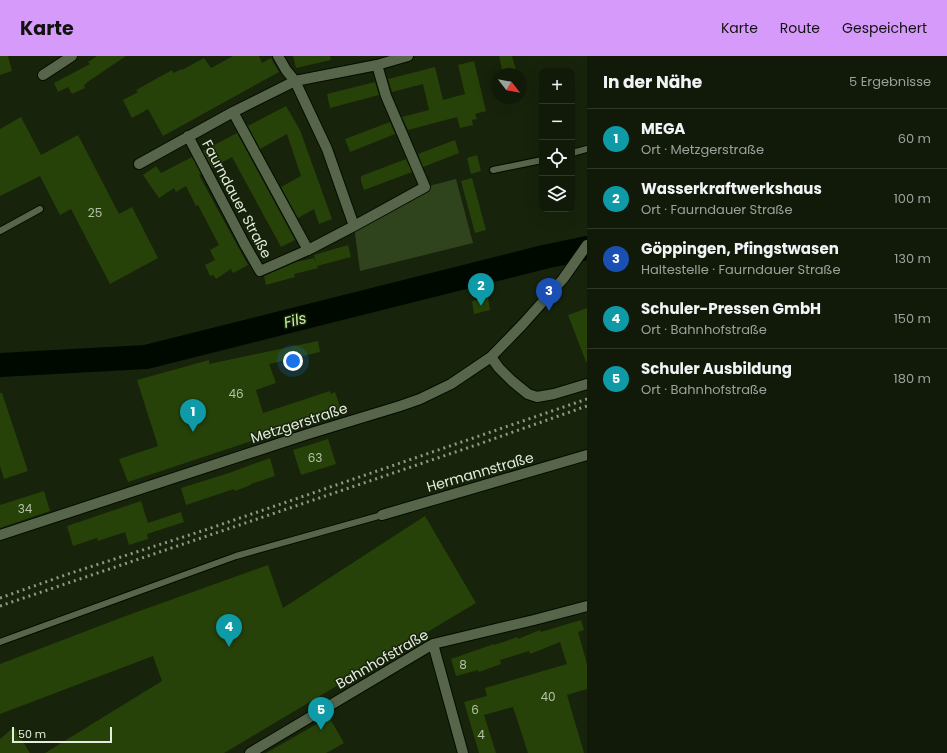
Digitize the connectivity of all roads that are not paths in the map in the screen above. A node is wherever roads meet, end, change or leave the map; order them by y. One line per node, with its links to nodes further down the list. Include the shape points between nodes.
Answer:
1 (72, 56): 5 (street)
2 (278, 56): 6 (street)
3 (408, 56): 4 (street, Faurndauer Straße)
4 (377, 64): 6 (street, Faurndauer Straße); 15 (street, Faurndauer Straße, via 386,96 425,187)
5 (43, 75)
6 (295, 81): 7 (street, Faurndauer Straße); 15 (street, via 327,149)
7 (233, 112): 8 (street, Faurndauer Straße); 18 (street)
8 (188, 136): 12 (street, Faurndauer Straße); 18 (street, Faurndauer Straße, via 260,271)
9 (587, 149): 10 (lane)
10 (575, 152)
11 (539, 161): 13 (lane)
12 (139, 164)
13 (493, 170)
14 (40, 209): 16 (lane)
15 (354, 226): 18 (street, Faurndauer Straße)
16 (0, 231)
17 (587, 245): 19 (street, via 563,279)
18 (308, 250)
19 (491, 357): 20 (street, via 512,381 528,394 537,397); 23 (street, Metzgerstraße, via 451,384 420,399)
20 (587, 384)
21 (587, 455): 22 (street, Hermannstraße)
22 (382, 515): 25 (lane, via 236,556)
23 (0, 535)
24 (587, 606): 26 (street, Bahnhofstraße)
25 (0, 642)
26 (432, 644): 27 (street, Bahnhofstraße); 28 (street)
27 (250, 753)
28 (463, 753)

